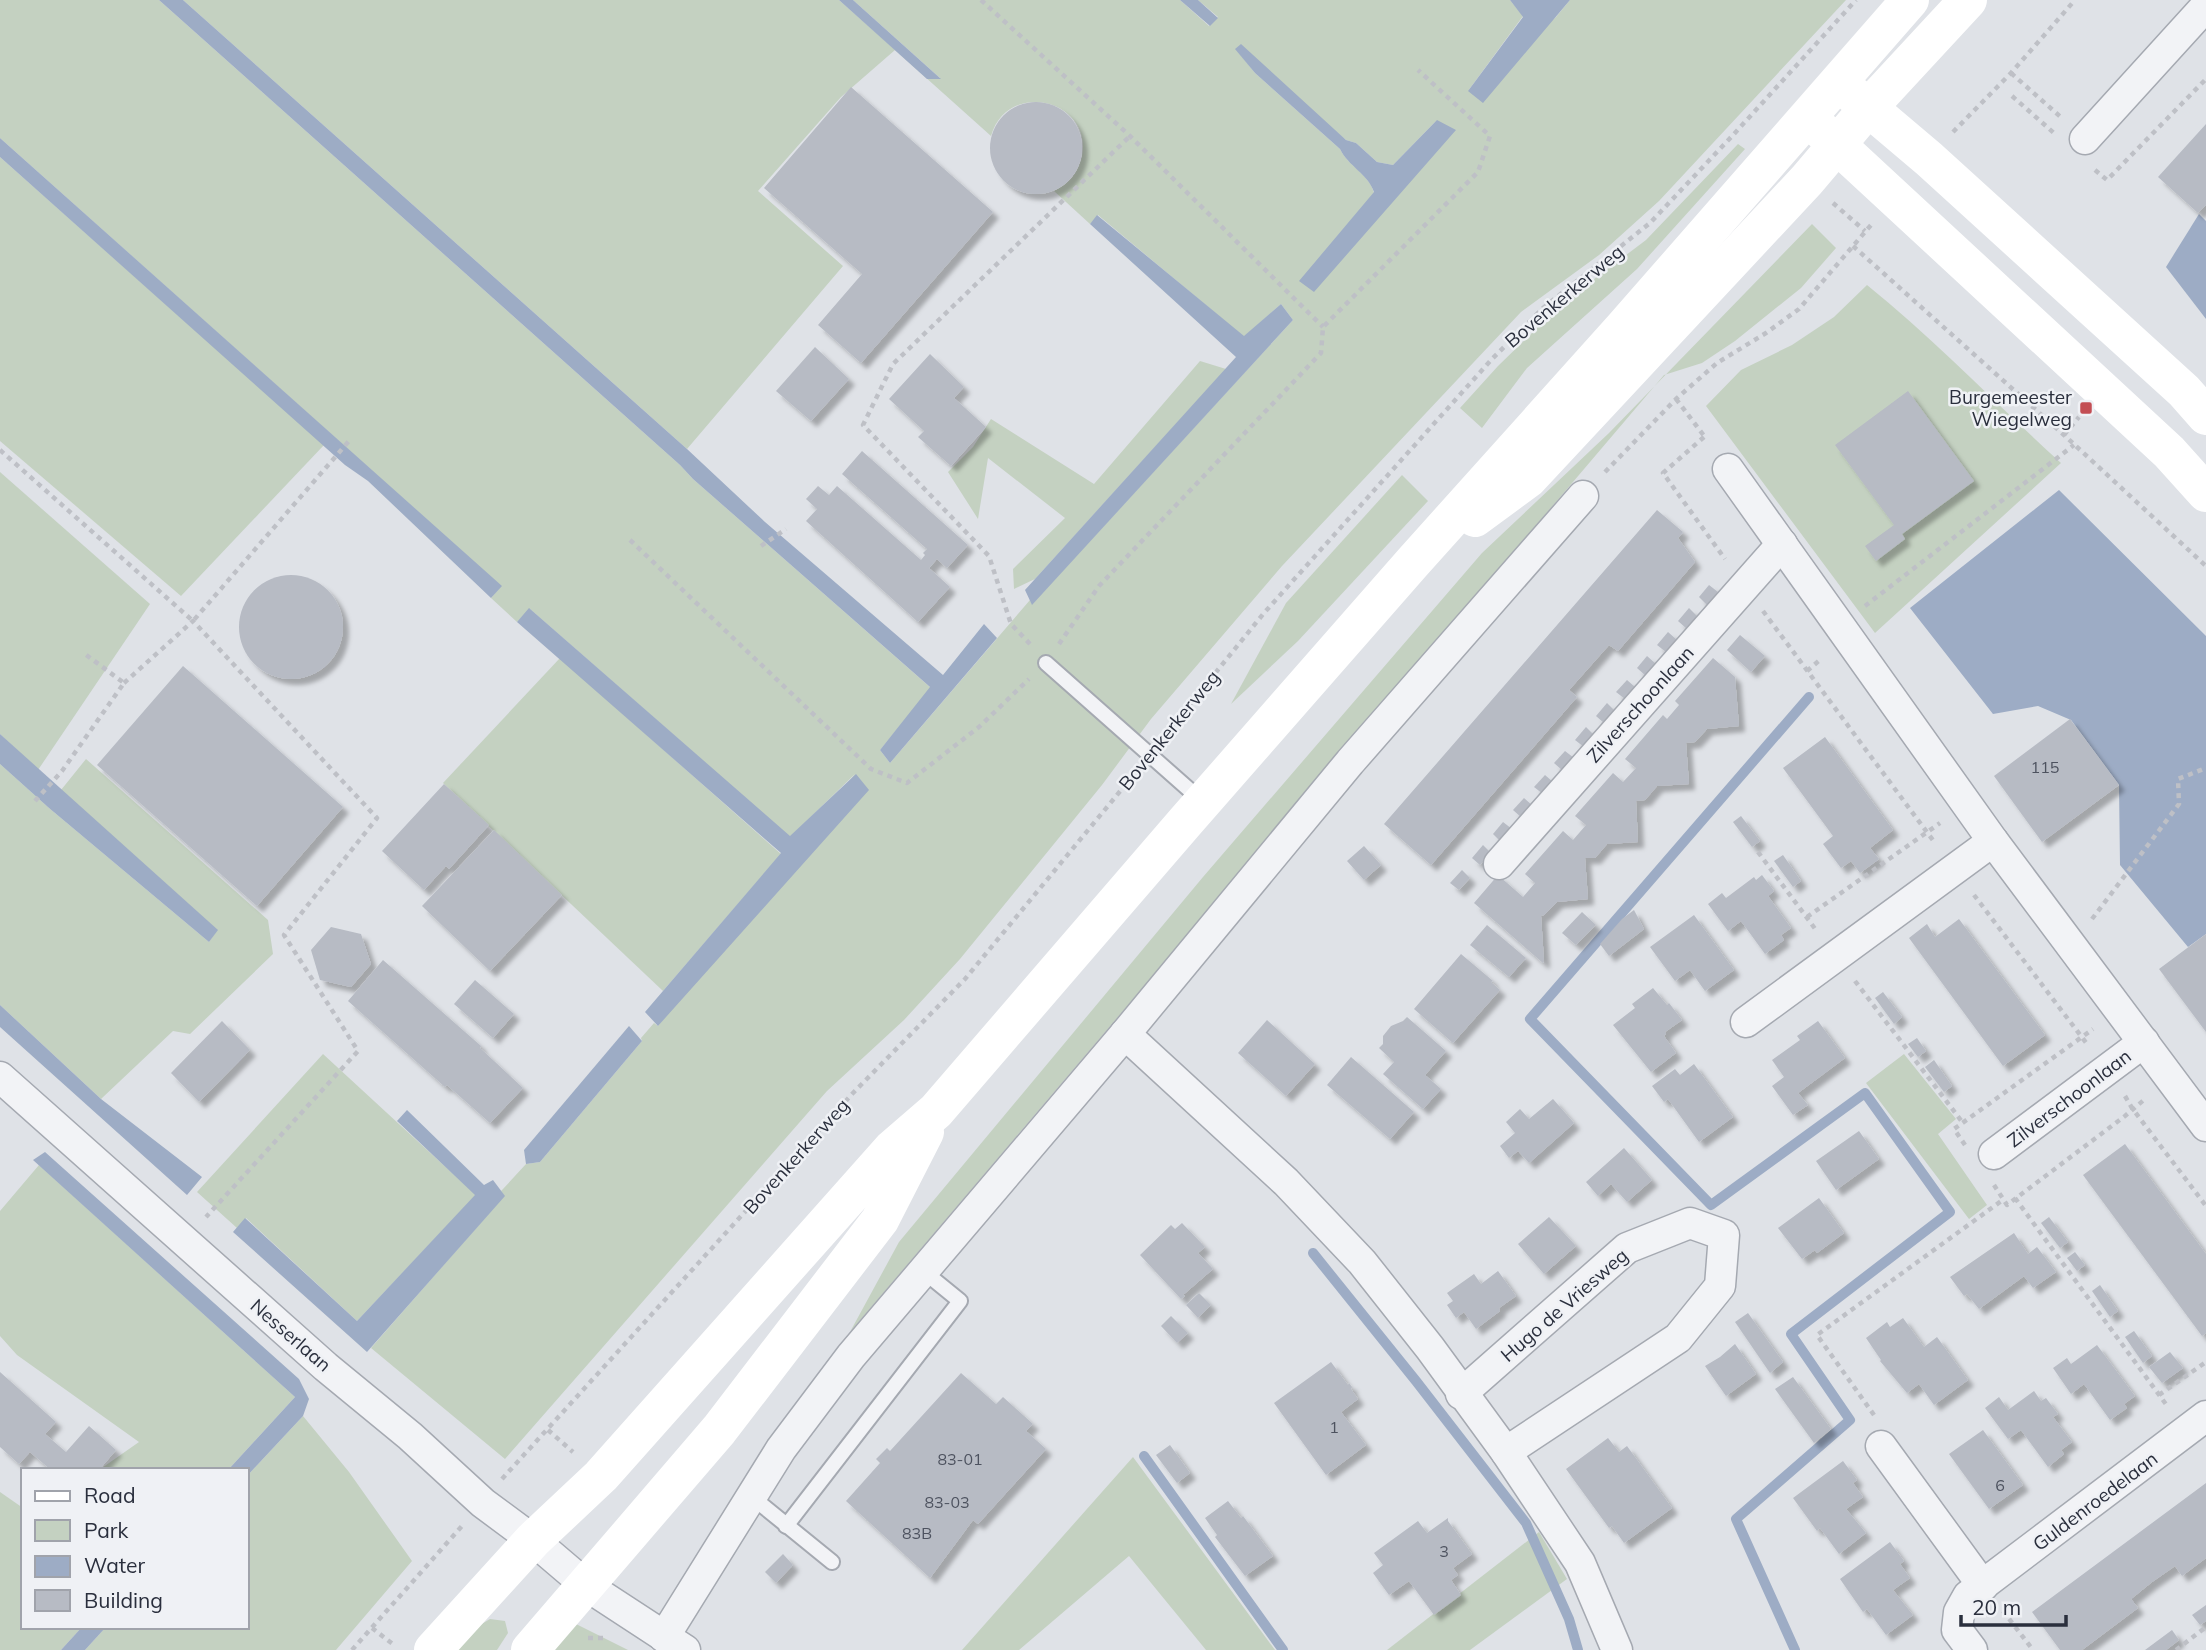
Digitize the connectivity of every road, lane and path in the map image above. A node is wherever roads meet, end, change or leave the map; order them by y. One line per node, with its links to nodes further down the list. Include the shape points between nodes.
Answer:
1 (981, 0): 11 (path)
2 (1856, 0): 42 (path, Bovenkerkerweg, via 1650,223 1543,308 1492,359 1264,613)
3 (1910, 0): 8 (main road)
4 (1968, 0): 9 (main road)
5 (2076, 0): 12 (path, via 2011,73)
6 (2206, 6): 12 (street)
7 (1418, 70): 16 (path, via 1490,136 1478,172)
8 (1839, 82): 9 (main road); 10 (main road)
9 (1868, 108): 13 (main road); 19 (main road)
10 (1808, 118): 13 (main road); 33 (main road)
11 (1130, 136): 16 (path); 37 (path, via 893,364 863,425 989,556)
12 (2085, 139)
13 (1837, 146): 25 (main road); 33 (main road, via 1528,479)
14 (1865, 231): 15 (path)
15 (1853, 246): 17 (path, via 1799,309 1717,363); 20 (path)
16 (1323, 327): 40 (path, via 1321,353 1099,586)
17 (1676, 398): 21 (path); 28 (path)
18 (2086, 408): 20 (path)
19 (2206, 415): 25 (main road)
20 (2064, 435): 23 (path)
21 (1704, 437): 26 (path); 35 (path, via 1663,472)
22 (349, 441): 36 (path)
23 (2074, 445): 34 (path); 38 (path)
24 (0, 450): 36 (path)
25 (2169, 452): 27 (main road)
26 (1728, 469): 31 (street, Zilverschoonlaan)
27 (2206, 493)
28 (1583, 496): 56 (street, via 1350,762)
29 (786, 529): 32 (path)
30 (629, 540): 40 (path, via 871,769 907,783 979,727)
31 (1782, 544): 35 (street, Zilverschoonlaan); 38 (street, Zilverschoonlaan)
32 (761, 546)
33 (1413, 562): 45 (main road)
34 (2206, 566)
35 (1744, 587): 46 (path); 49 (street, Zilverschoonlaan)
36 (193, 621): 41 (path); 70 (path, via 377,818 284,935 358,1051)
37 (1011, 624)
38 (1839, 625): 47 (street, Zilverschoonlaan)
39 (85, 654): 41 (path)
40 (1046, 663): 42 (lane)
41 (124, 683): 44 (path)
42 (1150, 754): 45 (lane); 78 (path, Bovenkerkerweg, via 965,979 853,1093)
43 (2206, 768): 51 (path, via 2178,779 2179,804)
44 (35, 801)
45 (1203, 802): 63 (main road)
46 (1928, 833): 50 (path); 52 (path)
47 (1993, 841): 50 (street); 54 (street, Zilverschoonlaan)
48 (1758, 852): 52 (path)
49 (1499, 864)
50 (1955, 868): 53 (street); 57 (path)
51 (2120, 882)
52 (1807, 918): 53 (path)
53 (1836, 956): 55 (street); 64 (path)
54 (2119, 1010): 57 (path); 58 (street, Zilverschoonlaan)
55 (1746, 1023)
56 (1125, 1034): 71 (street); 73 (street, via 1286,1182 1362,1262)
57 (2081, 1038): 59 (path); 64 (path)
58 (2144, 1042): 59 (street, Zilverschoonlaan); 61 (street, Zilverschoonlaan)
59 (2109, 1068): 62 (path); 66 (street, Zilverschoonlaan)
60 (0, 1077): 70 (street, Nesserlaan)
61 (2171, 1079): 62 (path); 65 (street, Zilverschoonlaan)
62 (2132, 1108): 67 (path); 69 (path)
63 (936, 1111): 82 (main road, via 892,1149 601,1476); 84 (main road, via 880,1220 719,1430)
64 (1963, 1123): 66 (path, via 1954,1129)
65 (2206, 1126)
66 (1987, 1160): 68 (path)
67 (2015, 1198): 68 (path, via 2007,1205); 74 (path)
68 (2004, 1199): 76 (path, via 1817,1335 1884,1429)
69 (2206, 1206)
70 (186, 1242): 80 (street, Nesserlaan)
71 (922, 1270): 79 (street, via 827,1387); 81 (lane, via 960,1301)
72 (2206, 1362): 74 (path)
73 (1461, 1394): 77 (street); 77 (street, Hugo de Vriesweg, via 1627,1248 1690,1223 1724,1235 1720,1286 1678,1338)
74 (2159, 1395): 75 (path)
75 (2196, 1424): 85 (street, Guldenroedelaan)
76 (1881, 1446): 85 (street)
77 (1506, 1452): 93 (street, via 1580,1563)
78 (502, 1480)
79 (752, 1497): 81 (lane); 88 (street)
80 (483, 1503): 82 (street, Nesserlaan); 87 (path)
81 (786, 1525): 83 (lane)
82 (533, 1540): 84 (street, Nesserlaan); 91 (main road)
83 (832, 1562)
84 (587, 1586): 88 (street); 92 (main road)
85 (1983, 1586): 94 (street, Guldenroedelaan, via 1968,1596 1958,1612 1956,1630); 95 (path)
86 (2206, 1627): 96 (path)
87 (372, 1628): 89 (path); 90 (path)
88 (675, 1643)
89 (394, 1646)
90 (352, 1650)
91 (433, 1650)
92 (530, 1650)
93 (1617, 1650)
94 (1972, 1650)
95 (2034, 1650)
96 (2176, 1650)

